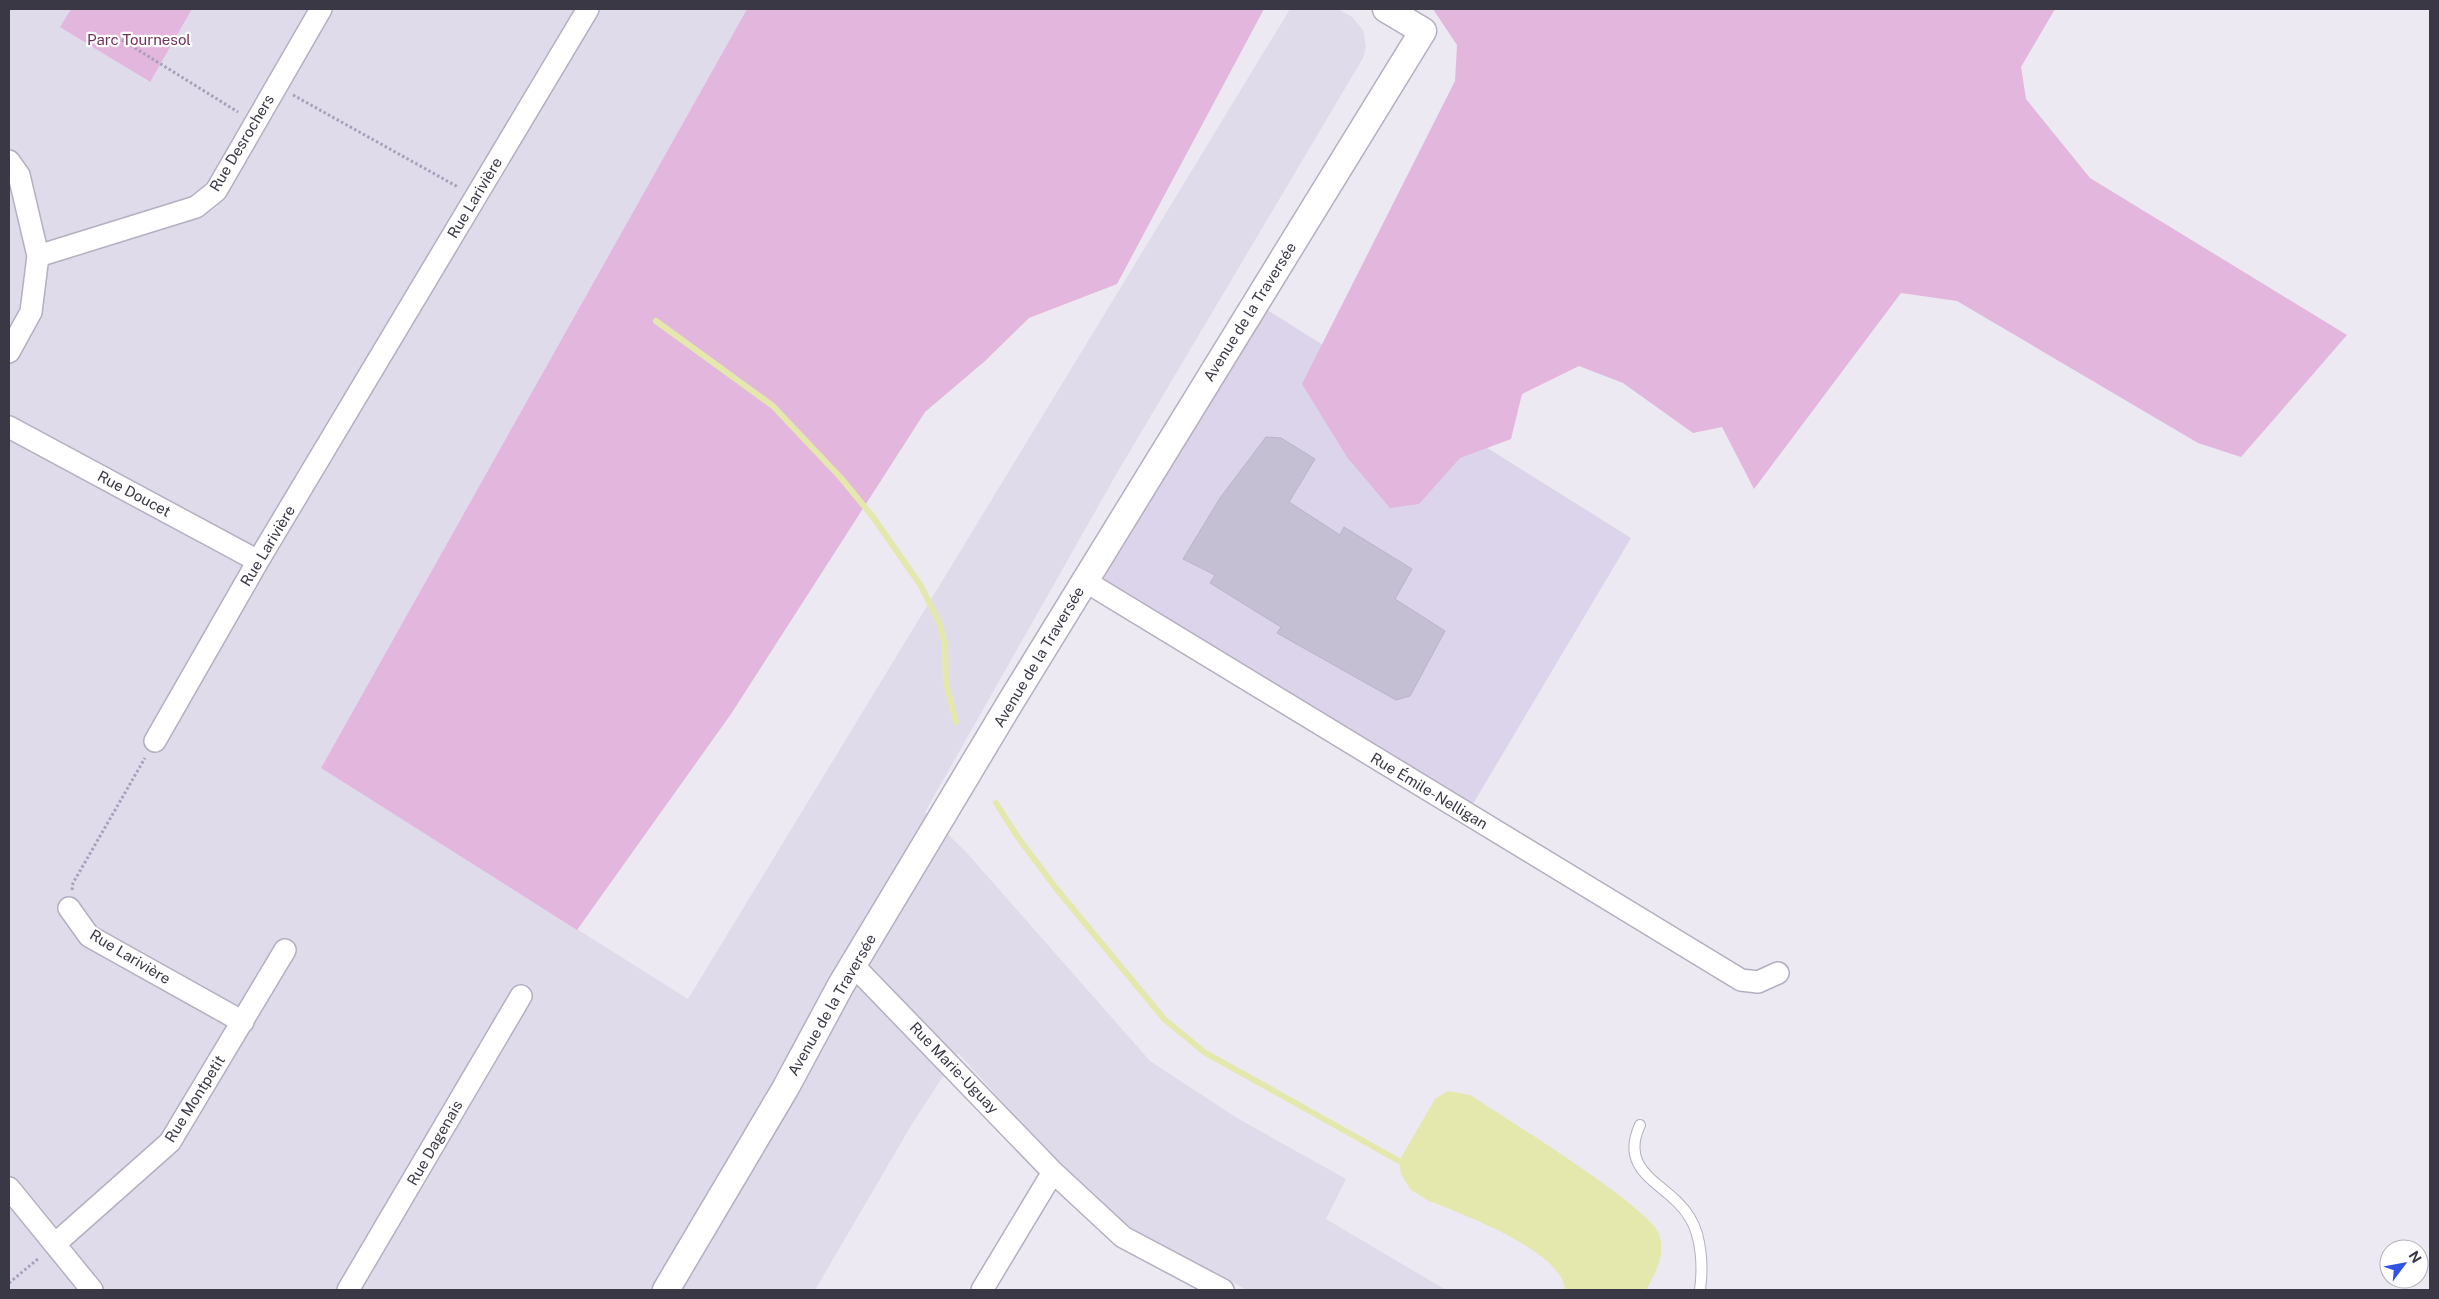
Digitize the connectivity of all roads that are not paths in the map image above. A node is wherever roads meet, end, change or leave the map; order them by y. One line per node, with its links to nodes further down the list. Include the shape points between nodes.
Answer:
1 (321, 9): 5 (street, Rue Desrochers, via 216,191 196,207)
2 (588, 9): 8 (street, Rue Larivière)
3 (1386, 9): 9 (street, Avenue de la Traversée, via 1423,31)
4 (9, 161): 5 (street, via 19,175)
5 (38, 256): 6 (street, via 30,312)
6 (9, 352)
7 (9, 427): 8 (street, Rue Doucet)
8 (258, 561): 10 (street, Rue Larivière)
9 (1085, 582): 13 (street, Avenue de la Traversée); 14 (street, Rue Émile-Nelligan, via 1741,980 1758,982)
10 (155, 741)
11 (69, 908): 16 (street, Rue Larivière, via 89,936)
12 (284, 950): 16 (street, Rue Montpetit)
13 (853, 965): 18 (street, Rue Marie-Uguay); 23 (street, Avenue de la Traversée, via 785,1089)
14 (1778, 972)
15 (521, 996): 22 (street, Rue Dagenais)
16 (243, 1022): 20 (street, Rue Montpetit, via 170,1142)
17 (1640, 1124): 26 (lane, via 1633,1148 1637,1161 1653,1182 1683,1206 1692,1219 1700,1258)
18 (1053, 1172): 24 (street); 25 (street, Rue Marie-Uguay, via 1122,1237)
19 (9, 1188): 20 (street)
20 (55, 1244): 21 (street)
21 (92, 1290)
22 (348, 1290)
23 (666, 1290)
24 (982, 1290)
25 (1223, 1290)
26 (1700, 1290)

